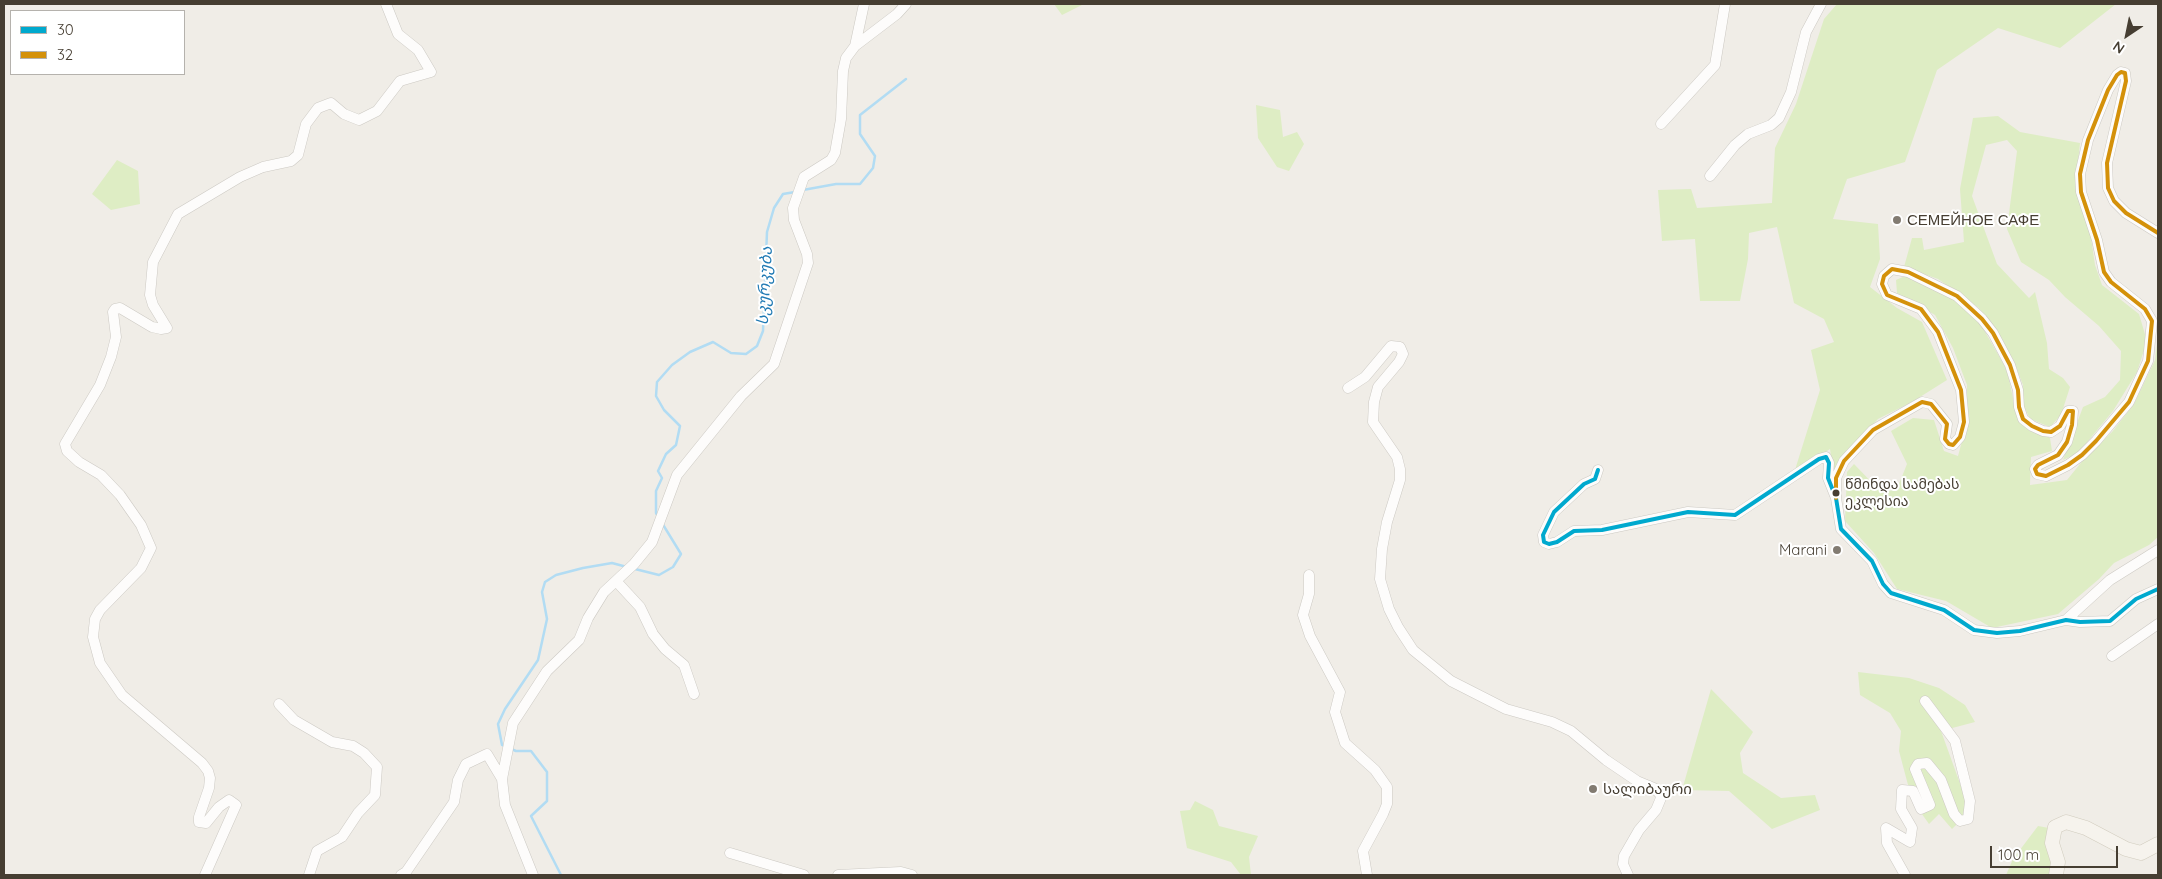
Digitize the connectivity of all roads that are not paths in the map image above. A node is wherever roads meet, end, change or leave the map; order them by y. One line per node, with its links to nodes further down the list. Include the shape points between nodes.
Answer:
1 (386, 4): 26 (street, via 398,34 418,50 431,72 400,81 377,110 359,120 344,114 331,103 318,108 306,124 298,154 290,161 240,177 178,214 153,262 150,295 168,328 152,327 120,308 112,312 116,337 111,357 100,385 65,444 67,451 101,475 120,495 141,525 151,548 141,568 95,619 93,637 100,663 122,695 208,771 209,788 198,817 200,822 206,823 229,800 236,805)
2 (864, 4): 6 (street)
3 (906, 4): 6 (street)
4 (1726, 4): 7 (street, via 1715,65)
5 (1821, 4): 8 (street, via 1806,32 1788,104 1779,118 1771,125 1748,134)
6 (855, 46): 15 (street, via 846,58 843,71 841,119 835,153 831,160 804,177 793,208 808,263 778,358 741,396 677,474 652,542)
7 (1661, 124)
8 (1710, 176)
9 (2158, 233): 12 (street, via 2126,213 2114,201 2108,188 2107,164 2126,81 2125,72 2121,72 2112,81 2094,123 2080,174 2081,192 2104,272 2111,282 2145,309 2152,321 2148,361 2129,402 2082,455 2046,476 2037,474 2038,465 2058,455 2067,442 2073,411 2068,410 2060,426 2051,432 2032,426 2023,419 2010,365 1982,319 1957,296 1908,272 1892,269 1884,276 1882,284 1887,295 1921,309 1938,332 1961,390 1964,422 1960,437 1952,445 1945,439 1947,424 1931,404 1922,402 1873,430 1844,461 1836,478)
10 (1348, 388): 34 (street, via 1365,378 1391,346 1400,347 1403,354 1399,362 1378,387 1373,422 1396,457 1400,469 1382,549 1380,579 1398,628 1413,650 1451,682 1506,709 1571,731 1606,760 1660,794 1656,810 1639,830 1624,856)
11 (1598, 470): 12 (street, via 1595,480 1584,484 1554,512 1543,535 1544,542 1557,542 1574,531 1602,530 1688,512 1735,515 1826,457 1828,478)
12 (1836, 498): 17 (street, via 1841,529 1872,561 1891,593 1944,610 1974,630 2020,631)
13 (2158, 550): 17 (street, via 2110,580)
14 (1309, 575): 33 (street, via 1309,594 1302,615 1340,692 1336,712 1345,743 1375,770 1387,787 1387,804 1363,851)
15 (616, 581): 20 (street, via 640,607 653,634 684,665); 23 (street, via 604,592 579,640 547,671 513,722)
16 (2158, 589): 17 (street, via 2136,600 2110,621)
17 (2066, 620)
18 (2158, 624): 19 (street)
19 (2112, 656)
20 (694, 694)
21 (1925, 700): 35 (street, via 1955,741 1970,801 1968,819 1960,821 1954,814 1941,780 1926,763 1918,764 1915,769 1930,805 1921,809 1913,791 1902,790 1901,809 1912,828 1910,842 1886,828 1887,843)
22 (279, 704): 27 (street, via 294,720 332,742 364,752 377,767 375,795 342,837 317,851)
23 (502, 778): 28 (street, via 487,754 466,764 458,780 454,802); 29 (street, via 505,805)
24 (2158, 844): 36 (street, via 2141,853 2066,822 2055,827 2052,843 2058,862)
25 (730, 854): 30 (street)
26 (205, 875)
27 (310, 875)
28 (401, 875)
29 (533, 875)
30 (804, 875)
31 (838, 875): 32 (street, via 901,872)
32 (912, 875)
33 (1367, 875)
34 (1628, 875)
35 (1905, 875)
36 (2056, 875)

